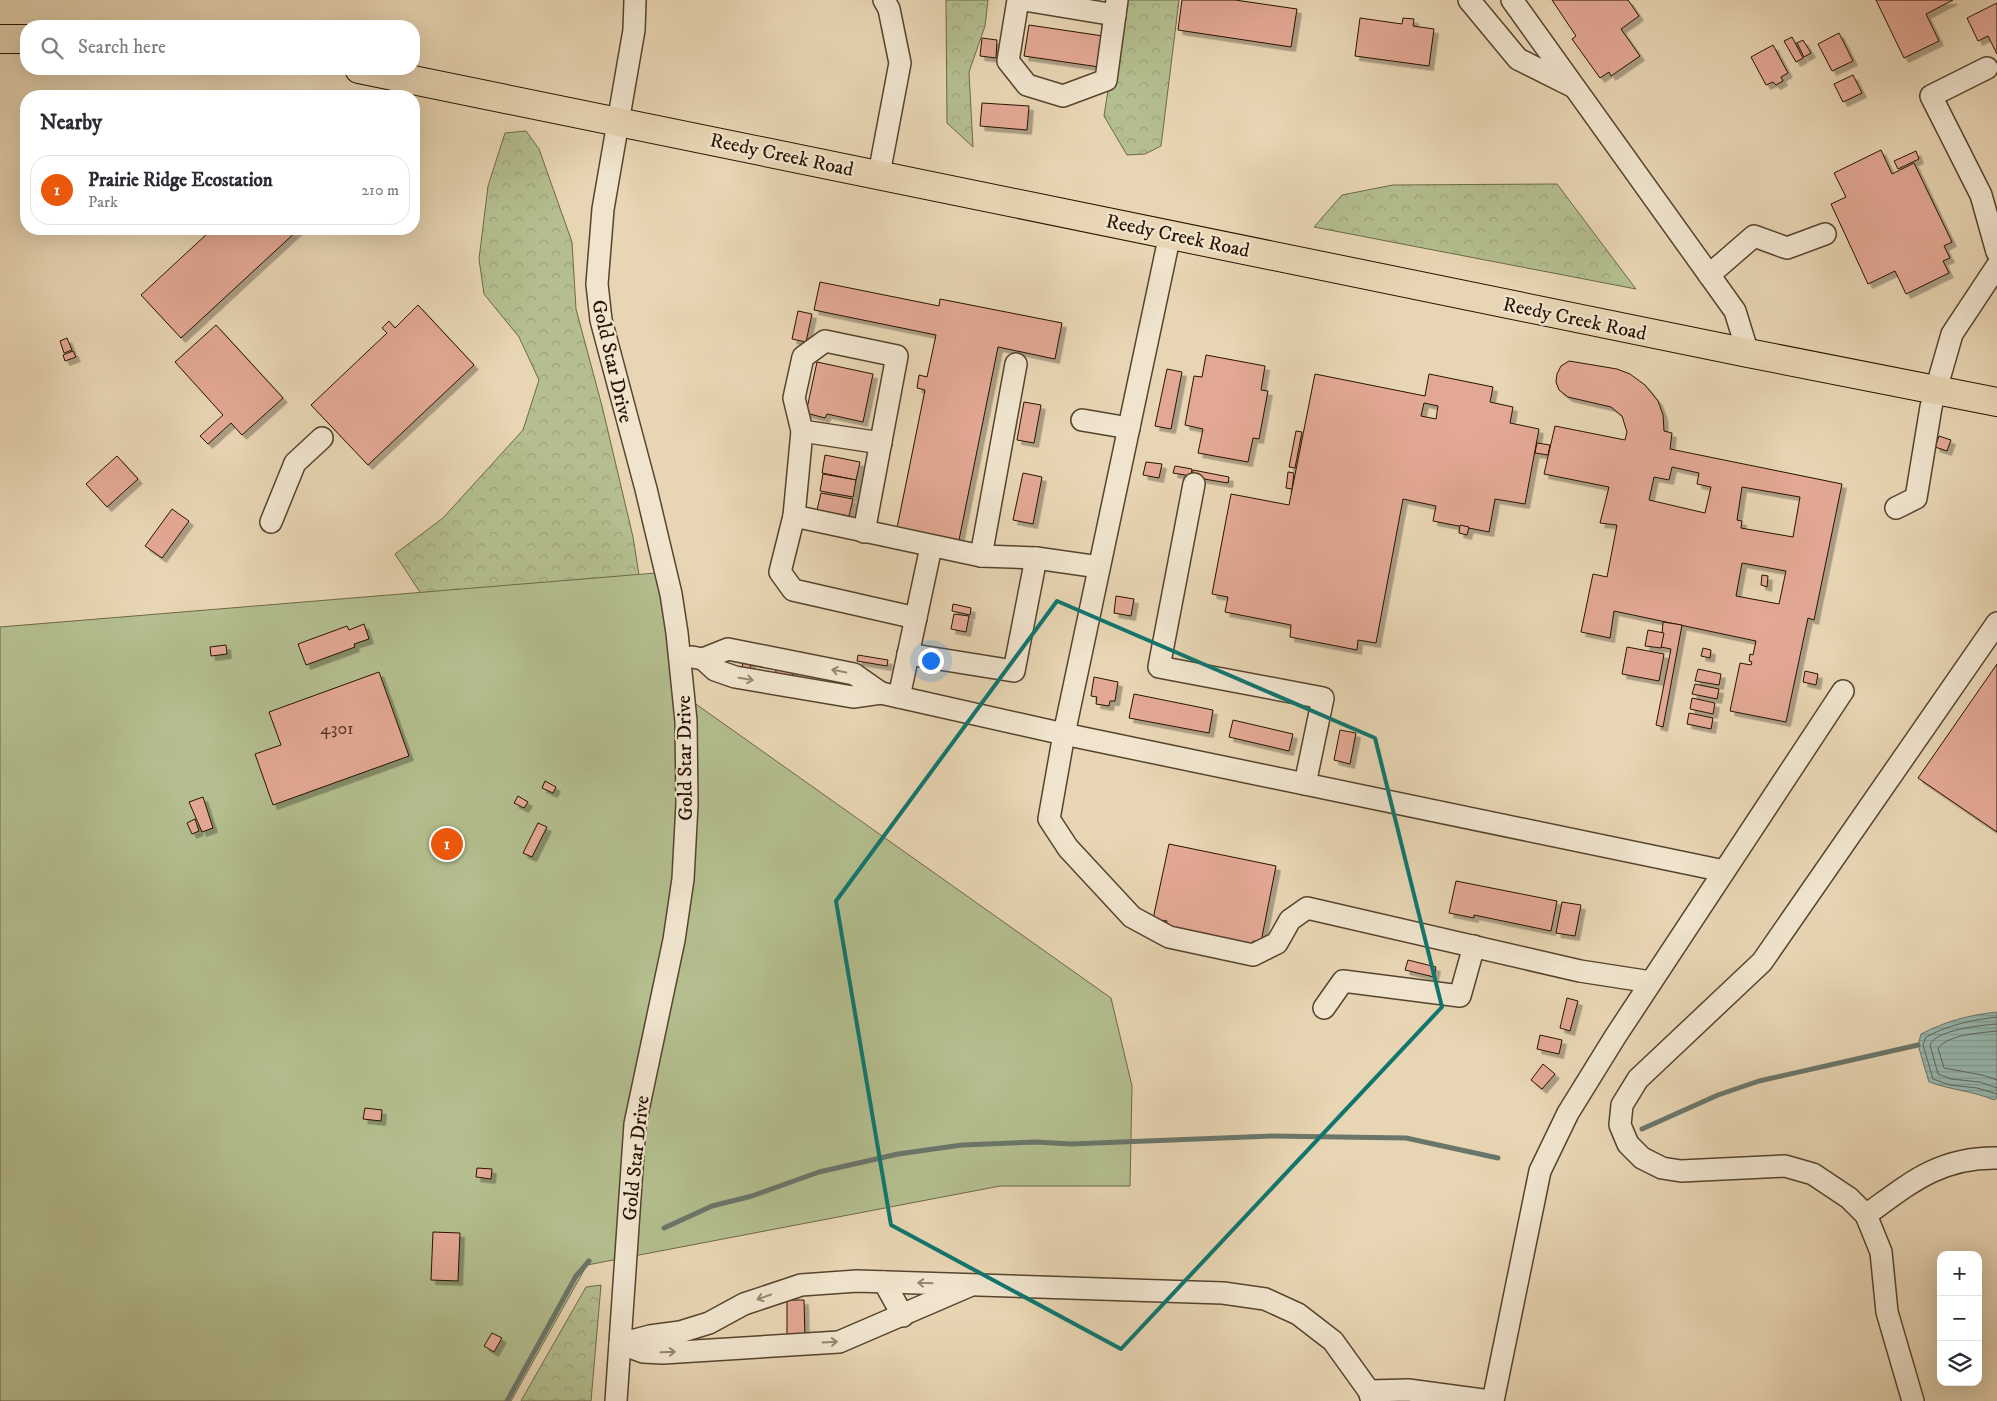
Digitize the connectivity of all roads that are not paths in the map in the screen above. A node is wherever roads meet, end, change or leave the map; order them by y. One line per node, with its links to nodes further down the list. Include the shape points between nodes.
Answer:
1 (635, 0): 13 (street, Gold Star Drive, via 634,30)
2 (884, 0): 14 (street, via 889,8 900,63)
3 (1018, 0): 7 (street, via 1008,61 1027,85 1063,96 1106,80)
4 (1024, 0): 7 (street)
5 (1470, 0): 12 (street, via 1518,59)
6 (1512, 0): 12 (street)
7 (1116, 7)
8 (0, 38): 9 (main road)
9 (20, 39)
10 (1987, 68): 17 (street, via 1931,96 1981,195)
11 (390, 75): 13 (main road, Reedy Creek Road)
12 (1574, 87): 19 (street)
13 (619, 120): 14 (main road, Reedy Creek Road); 41 (street, Gold Star Drive, via 602,218 597,284 601,320 662,556)
14 (879, 174): 15 (main road, Reedy Creek Road)
15 (1170, 234): 20 (main road, Reedy Creek Road); 25 (street)
16 (1825, 234): 19 (street, via 1787,248 1754,236)
17 (1997, 252)
18 (1997, 266): 22 (street, via 1952,334)
19 (1710, 275): 20 (street, via 1735,311)
20 (1748, 353): 22 (main road, Reedy Creek Road)
21 (1016, 364): 35 (street)
22 (1936, 388): 23 (main road, Reedy Creek Road); 30 (street, via 1916,498)
23 (1997, 402)
24 (1082, 420): 25 (street)
25 (1128, 428): 37 (street)
26 (802, 431): 28 (street); 28 (street, via 794,398 803,357 825,341 897,356); 31 (street)
27 (322, 438): 32 (street, via 295,463)
28 (881, 443): 33 (street)
29 (1194, 484): 45 (street, via 1158,667 1323,698)
30 (1896, 508)
31 (794, 516): 33 (street); 38 (street, via 780,572 793,590)
32 (270, 522)
33 (864, 532): 34 (street)
34 (930, 547): 35 (street); 38 (street)
35 (981, 556): 36 (street)
36 (1036, 558): 37 (street); 40 (street, via 1014,671)
37 (1099, 567): 44 (street)
38 (916, 618): 40 (street)
39 (1997, 622): 51 (street, via 1762,962 1638,1079 1622,1105 1620,1126 1628,1144 1642,1158 1662,1168 1681,1171 1785,1166 1813,1174 1849,1198)
40 (908, 654): 43 (street)
41 (680, 655): 43 (street, via 703,659 715,670 735,677 853,697); 55 (street, Gold Star Drive, via 687,804 683,879 672,950 635,1124)
42 (1843, 691): 46 (street)
43 (890, 696): 44 (street)
44 (1064, 734): 45 (street); 47 (street, via 1049,819 1068,848 1132,917 1169,937 1253,955 1277,943 1290,920 1307,908)
45 (1305, 784): 46 (street)
46 (1724, 871): 48 (street)
47 (1474, 946): 48 (street, via 1580,971); 49 (street, via 1460,996 1343,981)
48 (1651, 982): 58 (street, via 1568,1113 1540,1171)
49 (1324, 1008)
50 (1997, 1158): 51 (street, via 1956,1161 1919,1177)
51 (1866, 1215): 59 (street, via 1881,1252 1887,1312)
52 (884, 1282): 53 (street, one-way to 52); 54 (street); 55 (street, one-way to 55, via 801,1285 744,1304 709,1323)
53 (973, 1284): 54 (street); 56 (street, via 1223,1293 1265,1299 1298,1314 1333,1341)
54 (903, 1316): 55 (street, one-way to 54, via 643,1352 663,1353 839,1342)
55 (620, 1344): 57 (street, Gold Star Drive)
56 (1371, 1396): 58 (street, via 1408,1390)
57 (616, 1401)
58 (1492, 1401)
59 (1913, 1401)

